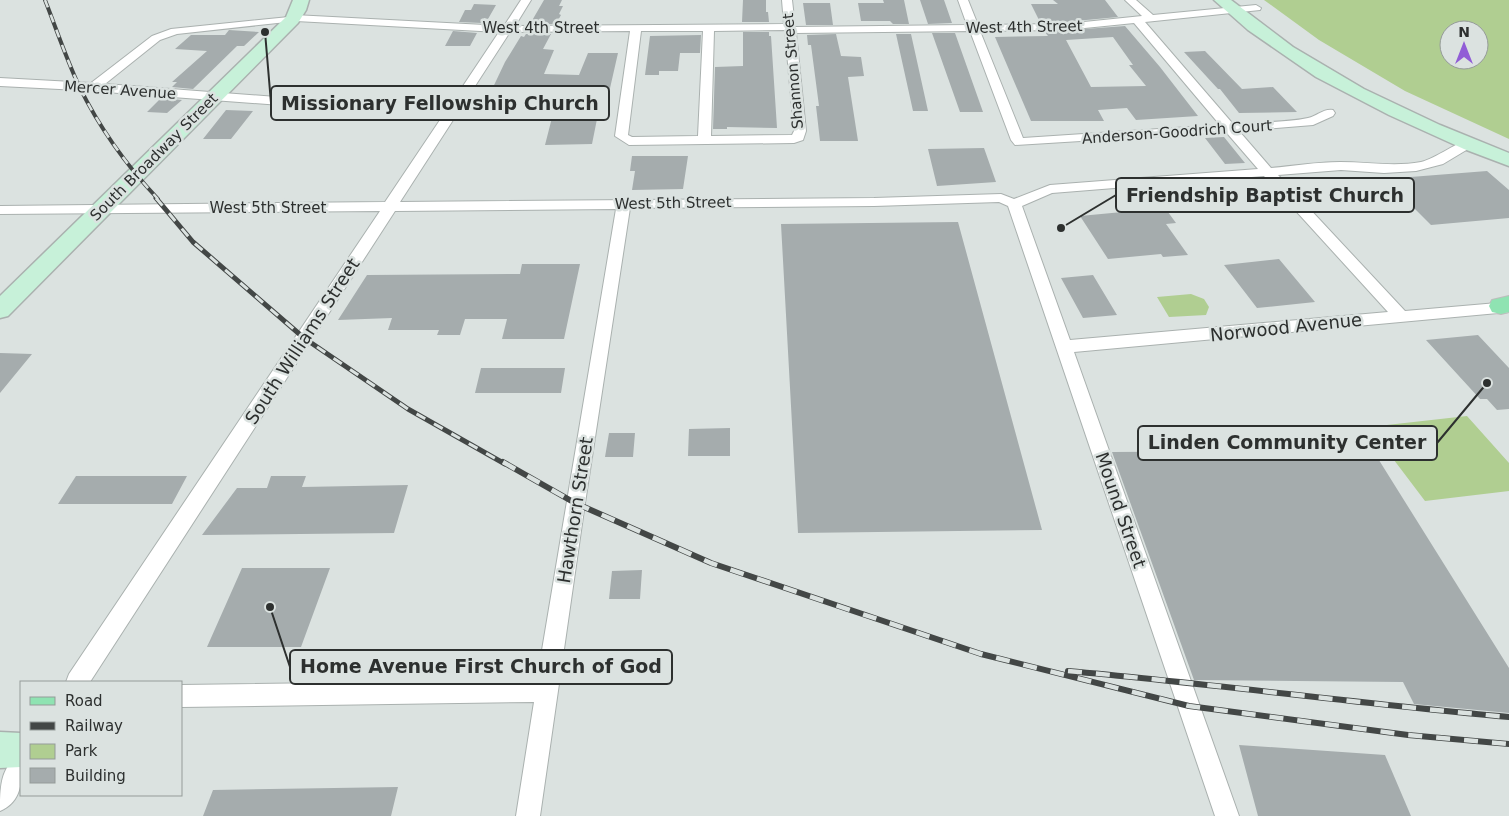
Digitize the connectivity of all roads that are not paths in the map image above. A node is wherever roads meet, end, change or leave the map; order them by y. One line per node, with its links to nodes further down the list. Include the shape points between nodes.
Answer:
1 (526, 0): 13 (street, South Williams Street)
2 (787, 0): 11 (street, Shannon Street)
3 (963, 0): 12 (street)
4 (1130, 0): 7 (street)
5 (1240, 5): 7 (street, West 4th Street); 14 (main road); 23 (main road, via 1262,34 1321,73)
6 (295, 13): 13 (street, West 4th Street); 17 (street, West 4th Street, via 161,35); 18 (main road, South Broadway Street)
7 (1151, 19): 8 (street, West 4th Street)
8 (1137, 20): 12 (street, West 4th Street, via 1065,27); 21 (street)
9 (709, 27): 10 (street, West 4th Street); 11 (street, West 4th Street); 22 (street)
10 (636, 28): 13 (street, West 4th Street); 22 (street, via 621,136 629,142)
11 (790, 28): 12 (street, West 4th Street); 22 (street, Shannon Street, via 800,134 786,140)
12 (974, 28): 21 (street, Anderson-Goodrich Court, via 1017,140 1024,143)
13 (507, 29): 20 (street, South Williams Street)
14 (1294, 36)
15 (1345, 66): 24 (main road, via 1418,106)
16 (0, 82): 17 (street, Mercer Avenue)
17 (94, 88): 18 (street, Mercer Avenue)
18 (214, 97): 20 (street, Mercer Avenue); 30 (main road, South Broadway Street)
19 (1329, 113): 21 (street, Anderson-Goodrich Court, via 1298,123)
20 (450, 114): 29 (street, South Williams Street)
21 (1232, 128): 26 (street)
22 (704, 141)
23 (1468, 143): 25 (main road); 26 (street, via 1448,157 1428,165 1381,170 1341,166)
24 (1509, 148)
25 (1509, 160)
26 (1267, 171): 28 (street, via 1050,189); 34 (street)
27 (624, 204): 28 (street, West 5th Street, via 1001,198); 29 (street, West 5th Street); 37 (street, Hawthorn Street)
28 (1014, 204): 35 (street, Mound Street)
29 (390, 207): 30 (street, West 5th Street); 36 (street, South Williams Street)
30 (103, 209): 31 (street, West 5th Street); 33 (main road, South Broadway Street)
31 (0, 210)
32 (1507, 306): 34 (street, Norwood Avenue)
33 (0, 310)
34 (1400, 316): 35 (street, Norwood Avenue)
35 (1063, 347): 44 (street, Mound Street)
36 (78, 681)
37 (547, 691): 38 (street); 43 (street, Hawthorn Street)
38 (182, 696)
39 (0, 750): 40 (main road)
40 (20, 750)
41 (20, 769): 42 (street)
42 (0, 799)
43 (528, 816)
44 (1227, 816)

